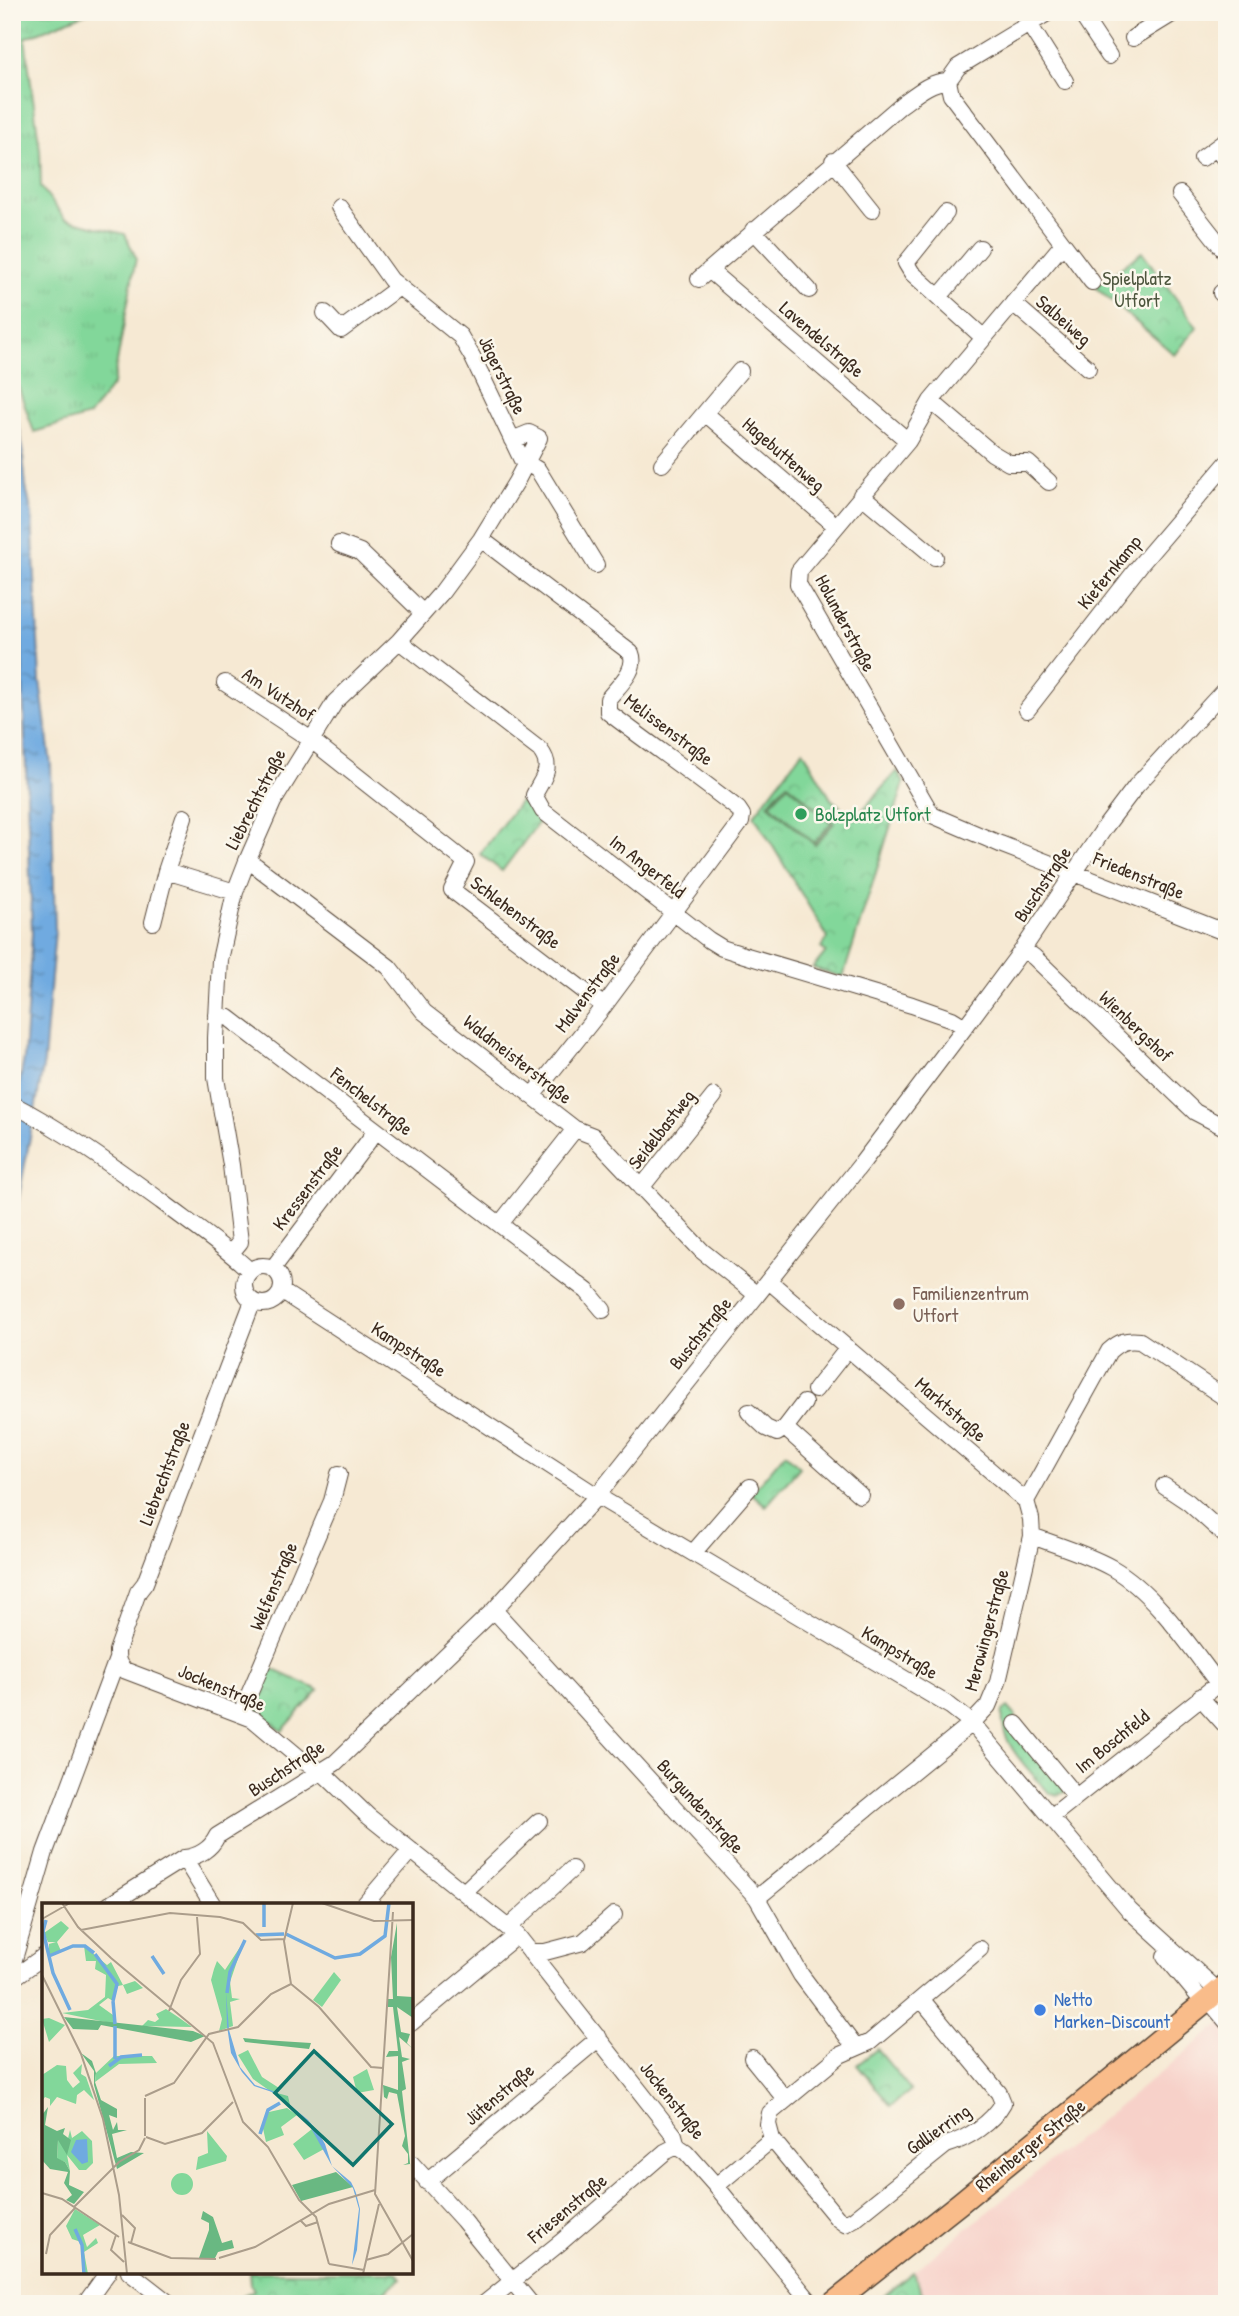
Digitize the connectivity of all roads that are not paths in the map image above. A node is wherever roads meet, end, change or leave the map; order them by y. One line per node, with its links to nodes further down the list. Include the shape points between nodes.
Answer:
1 (1049, 12): 5 (street)
2 (1080, 12): 8 (street)
3 (1140, 12): 6 (street)
4 (1172, 14): 6 (street)
5 (1029, 24): 9 (street); 10 (street, via 958,67)
6 (1151, 27): 7 (street)
7 (1133, 38)
8 (1109, 56)
9 (1065, 81)
10 (948, 82): 13 (street, via 939,81 922,90); 20 (street, via 951,95)
11 (1221, 144): 12 (street); 14 (street)
12 (1202, 158)
13 (833, 161): 17 (street); 19 (street)
14 (1227, 162)
15 (1180, 194): 22 (street)
16 (339, 207): 24 (street, Jägerstraße)
17 (873, 210)
18 (946, 213): 26 (street, via 906,264)
19 (753, 230): 25 (street); 35 (street, Lavendelstraße, via 704,274)
20 (1063, 244): 23 (street); 27 (street, Holunderstraße)
21 (980, 248): 26 (street)
22 (1227, 254)
23 (1092, 282)
24 (399, 288): 28 (street, via 341,330); 34 (street, Jägerstraße, via 460,336)
25 (809, 290)
26 (939, 297): 29 (street)
27 (1013, 303): 29 (street, Holunderstraße); 30 (street, Salbeiweg)
28 (325, 313)
29 (984, 338): 32 (street, Holunderstraße)
30 (1088, 368)
31 (740, 371): 33 (street)
32 (931, 401): 35 (street, Holunderstraße); 39 (street, via 992,453 1009,463 1028,463)
33 (705, 413): 38 (street); 41 (street, Hagebuttenweg)
34 (512, 440): 36 (street, Jägerstraße); 36 (street, Liebrechtstraße, via 529,433 539,438)
35 (908, 441): 40 (street, Holunderstraße)
36 (527, 463): 42 (street, Liebrechtstraße); 45 (street, Jägerstraße, via 538,470)
37 (1227, 463): 50 (street, Kiefernkamp)
38 (662, 464)
39 (1049, 482)
40 (861, 495): 41 (street, Holunderstraße); 44 (street)
41 (836, 526): 55 (street, Holunderstraße, via 799,571 798,584 927,809 937,818)
42 (481, 539): 46 (street, Liebrechtstraße); 57 (street, Melissenstraße, via 631,653 633,667 608,699 608,712 742,815)
43 (339, 544): 46 (street, via 360,552)
44 (935, 557)
45 (596, 565)
46 (424, 613): 47 (street, Liebrechtstraße)
47 (399, 640): 51 (street, Liebrechtstraße, via 335,702); 57 (street, Im Angerfeld, via 540,750 547,769 534,795 543,811)
48 (225, 683): 51 (street, Am Vutzhof)
49 (1227, 687): 55 (street, Buschstraße, via 1136,786)
50 (1027, 710)
51 (310, 739): 53 (street, Liebrechtstraße, via 273,802); 61 (street, Schlehenstraße, via 466,862 452,890)
52 (184, 817): 54 (street)
53 (247, 861): 56 (street, Liebrechtstraße); 64 (street, Waldmeisterstraße, via 389,967 424,1012)
54 (166, 872): 56 (street); 58 (street)
55 (1075, 872): 59 (street, Friedenstraße); 60 (street, Buschstraße)
56 (235, 892): 62 (street, Liebrechtstraße, via 220,960)
57 (673, 912): 61 (street, Malvenstraße); 63 (street, Im Angerfeld, via 722,948 912,1005)
58 (153, 922)
59 (1227, 933)
60 (1023, 949): 63 (street, Buschstraße); 67 (street, Wienbergshof, via 1195,1112)
61 (604, 1006): 64 (street, Malvenstraße)
62 (217, 1015): 69 (street, Fenchelstraße, via 229,1018); 72 (street, Liebrechtstraße, via 216,1078 240,1242)
63 (965, 1027): 75 (street, Buschstraße)
64 (532, 1096): 68 (street, Waldmeisterstraße)
65 (714, 1096): 70 (street, Seidelbastweg)
66 (12, 1104): 72 (street, via 47,1122)
67 (1224, 1127)
68 (575, 1129): 70 (street, Waldmeisterstraße, via 593,1136); 71 (street)
69 (376, 1131): 71 (street, Fenchelstraße); 73 (street, Kressenstraße)
70 (642, 1188): 77 (street, Waldmeisterstraße, via 702,1251)
71 (500, 1224): 79 (street, Fenchelstraße, via 587,1291)
72 (231, 1253): 74 (street)
73 (273, 1268): 74 (street, via 259,1266); 76 (street, via 281,1277)
74 (250, 1271): 78 (street, via 244,1285)
75 (769, 1281): 77 (street, Buschstraße); 80 (street, Marktstraße)
76 (281, 1291): 78 (street, via 273,1302); 90 (street, Kampstraße)
77 (757, 1295): 90 (street, Buschstraße)
78 (253, 1301): 96 (street, Liebrechtstraße, via 138,1592 117,1651)
79 (603, 1310)
80 (848, 1348): 81 (street); 91 (street, Marktstraße)
81 (815, 1390)
82 (1227, 1399): 91 (street, via 1140,1341 1118,1343 1109,1351)
83 (804, 1403): 85 (street)
84 (749, 1412): 85 (street, via 778,1433)
85 (785, 1428): 89 (street)
86 (339, 1474): 99 (street, Welfenstraße, via 332,1501)
87 (1164, 1486): 93 (street)
88 (750, 1487): 94 (street)
89 (860, 1495)
90 (597, 1496): 94 (street, Kampstraße); 95 (street, Buschstraße)
91 (1026, 1501): 92 (street, Merowingerstraße)
92 (1032, 1536): 97 (street, via 1085,1555 1128,1579); 100 (street, Merowingerstraße, via 998,1682 988,1706)
93 (1227, 1537)
94 (693, 1553): 100 (street, Kampstraße)
95 (494, 1610): 103 (street, Buschstraße, via 335,1763); 111 (street, Burgundenstraße)
96 (118, 1662): 99 (street, Jockenstraße, via 124,1670); 120 (street, Liebrechtstraße, via 45,1852)
97 (1222, 1680): 98 (street, Im Boschfeld)
98 (1200, 1697): 102 (street); 104 (street, Im Boschfeld)
99 (241, 1713): 103 (street, Jockenstraße)
100 (972, 1723): 105 (street, Kampstraße); 111 (street, Merowingerstraße)
101 (1016, 1724): 104 (street)
102 (1227, 1727)
103 (321, 1771): 107 (street, Jockenstraße); 108 (street, Buschstraße, via 217,1836 195,1857)
104 (1076, 1797): 105 (street, Im Boschfeld)
105 (1051, 1817): 122 (street, Kampstraße, via 1138,1920)
106 (539, 1821): 110 (street)
107 (411, 1850): 110 (street, Jockenstraße); 114 (street)
108 (184, 1858): 112 (street, Buschstraße); 113 (street)
109 (572, 1869): 116 (street)
110 (464, 1892): 116 (street, Jockenstraße)
111 (757, 1898): 127 (street, Burgundenstraße, via 801,1975)
112 (112, 1903)
113 (212, 1903)
114 (366, 1903)
115 (614, 1915): 118 (street, via 583,1942)
116 (513, 1932): 118 (street, Jockenstraße); 124 (street)
117 (980, 1949): 123 (street)
118 (530, 1952): 126 (street, Jockenstraße)
119 (42, 1957): 121 (street)
120 (12, 1966)
121 (12, 1979)
122 (1214, 1994): 125 (street, Kampstraße); 143 (main road, Rheinberger Straße)
123 (922, 2000): 127 (street, via 870,2042); 130 (street, Gallierring, via 999,2093 1003,2103 998,2111 963,2140 946,2145 845,2224)
124 (413, 2020)
125 (1227, 2022)
126 (599, 2038): 131 (street, Jockenstraße, via 674,2135); 133 (street, Jütenstraße)
127 (855, 2047): 129 (street)
128 (752, 2058): 129 (street)
129 (786, 2100): 130 (street, via 770,2113)
130 (772, 2139): 134 (street)
131 (677, 2146): 134 (street, Jockenstraße); 137 (street, Friesenstraße, via 664,2152)
132 (413, 2165): 133 (street)
133 (427, 2182): 137 (street)
134 (716, 2186): 142 (street, Jockenstraße)
135 (107, 2274): 138 (street)
136 (132, 2274): 139 (street)
137 (512, 2281): 140 (street, Friesenstraße); 141 (street)
138 (85, 2304)
139 (170, 2304)
140 (484, 2304)
141 (531, 2304)
142 (812, 2304)
143 (832, 2304)

